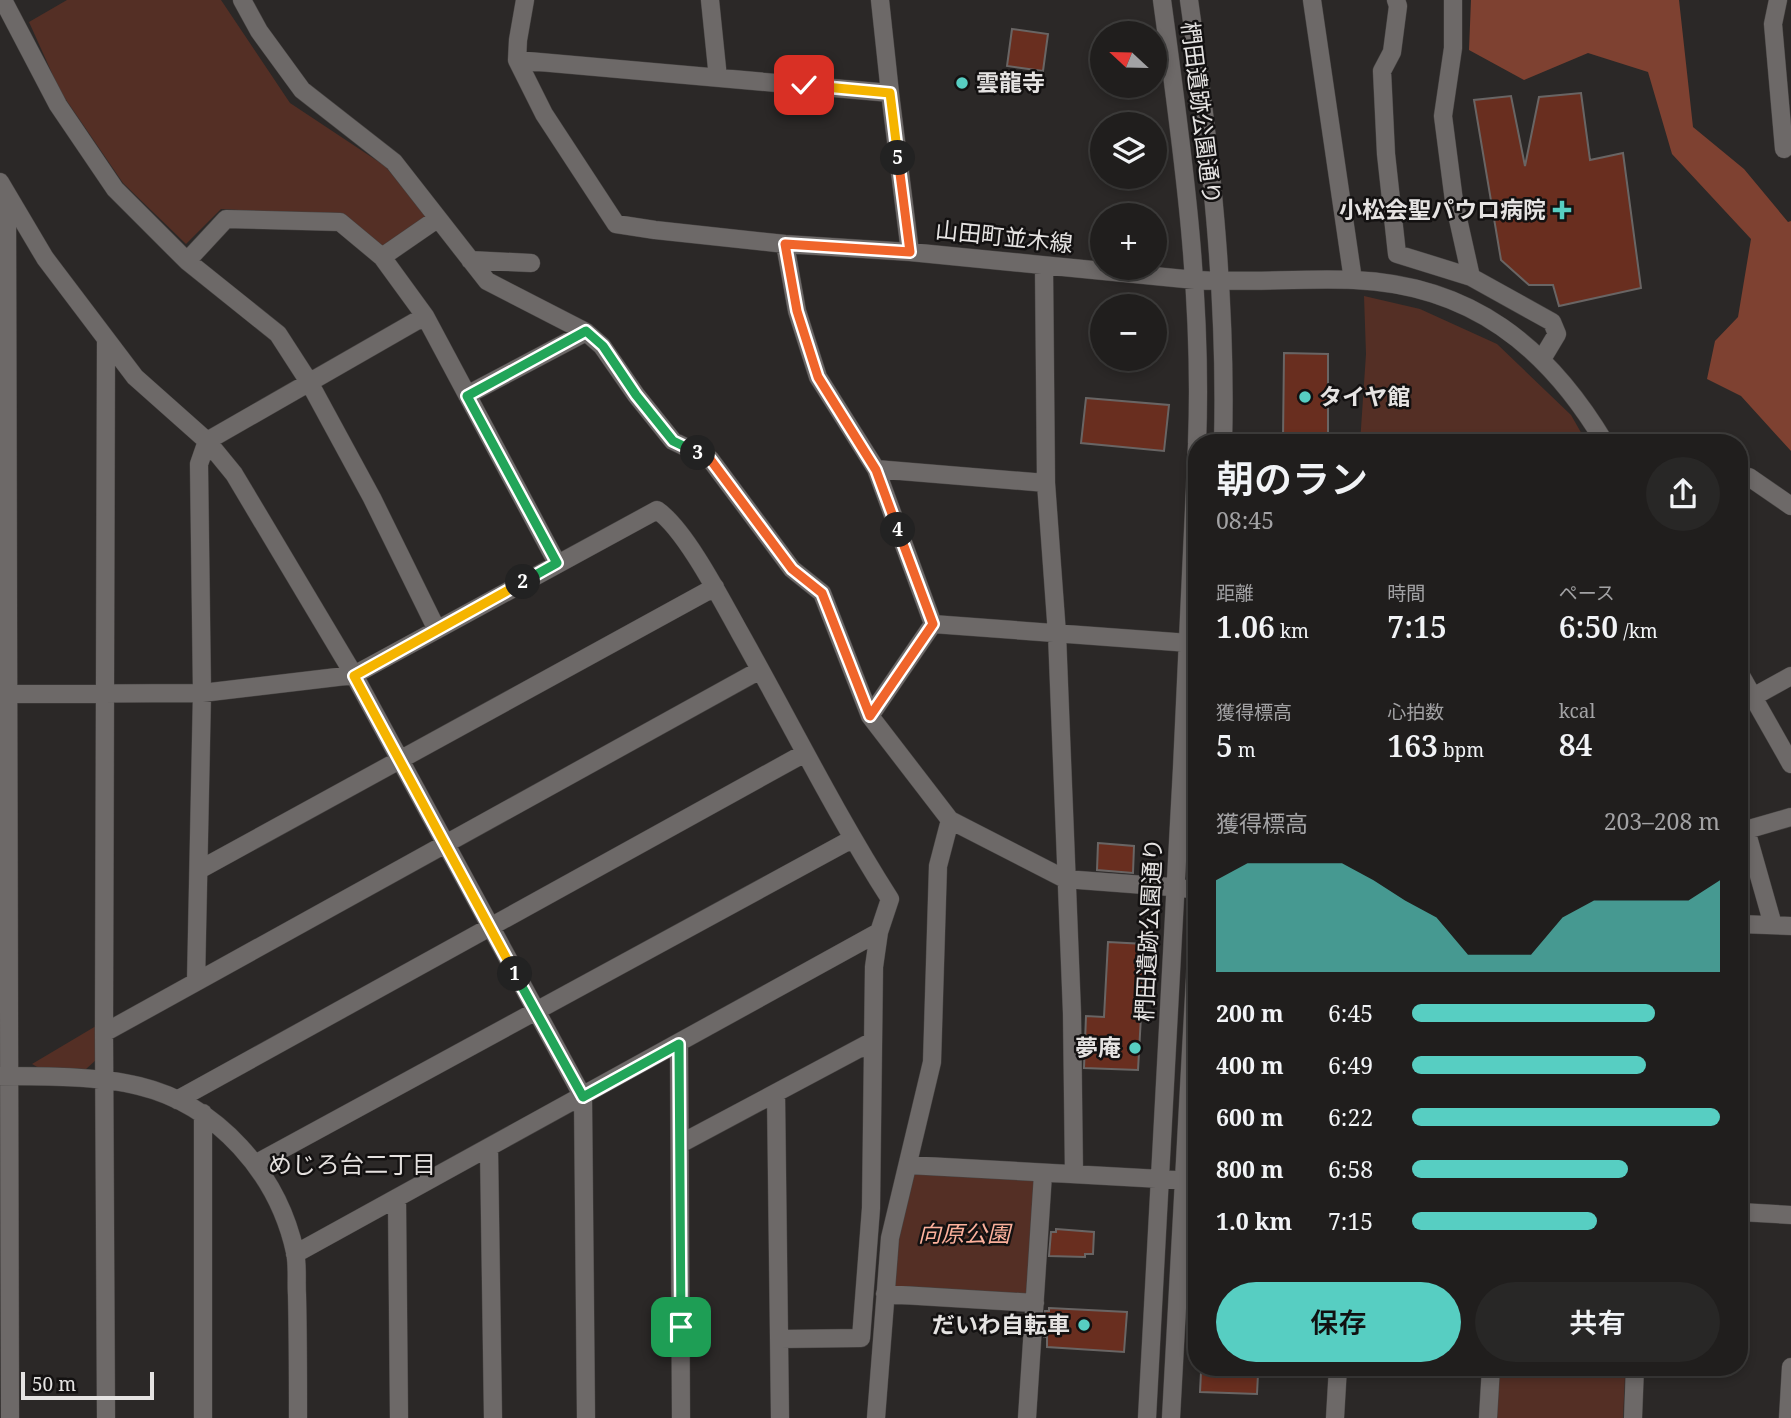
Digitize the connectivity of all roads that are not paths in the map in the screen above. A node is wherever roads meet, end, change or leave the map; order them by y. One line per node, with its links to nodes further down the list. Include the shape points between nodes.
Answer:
1 (3, 0): 23 (street, via 58,105 115,189)
2 (242, 0): 18 (street, via 302,90 394,162)
3 (525, 0): 12 (street)
4 (710, 0): 14 (street)
5 (880, 0): 15 (street)
6 (1162, 0): 27 (street, 椚田遺跡公園通り)
7 (1189, 0): 29 (street, 椚田遺跡公園通り, via 1208,131)
8 (1312, 0): 28 (street)
9 (1396, 0): 26 (street, via 1392,52 1382,71 1397,254)
10 (1453, 0): 26 (street, via 1453,48 1443,116 1454,201)
11 (1778, 0): 13 (street, via 1773,24)
12 (517, 60): 14 (street); 19 (street, 山田町並木線, via 544,114 616,224)
13 (1784, 72): 16 (street)
14 (718, 78): 15 (street)
15 (890, 93): 20 (street)
16 (1784, 149)
17 (2, 187): 30 (street); 33 (street, via 45,258)
18 (438, 219): 21 (street); 22 (street)
19 (785, 244): 20 (street, 山田町並木線); 41 (street, via 797,311 818,377)
20 (910, 252): 25 (street, 山田町並木線)
21 (382, 257): 23 (street, via 340,222 226,219); 31 (street)
22 (470, 260): 24 (street); 32 (street, via 487,281)
23 (187, 261): 35 (street, via 278,334)
24 (531, 263)
25 (1044, 266): 27 (street, 山田町並木線); 43 (street)
26 (1471, 277): 34 (street, via 1552,322 1557,334)
27 (1195, 280): 29 (street, 山田町並木線); 37 (street, 椚田遺跡公園通り)
28 (1353, 280): 29 (street, 山田町並木線); 34 (street, 山田町並木線, via 1403,285 1465,306)
29 (1220, 281): 38 (street, 椚田遺跡公園通り)
30 (4, 302): 58 (street)
31 (425, 316): 35 (street); 36 (street)
32 (586, 331): 36 (street); 60 (street, via 603,346 673,441 710,459 792,569 822,593)
33 (106, 341): 40 (street, via 135,377); 56 (street)
34 (1542, 359): 39 (street, 山田町並木線, via 1574,395)
35 (309, 382): 40 (street); 48 (street)
36 (467, 396): 45 (street)
37 (1197, 434)
38 (1223, 434)
39 (1599, 434)
40 (208, 441): 53 (street, via 234,474); 57 (street, via 200,464)
41 (876, 470): 43 (street); 47 (street)
42 (1748, 477): 44 (street)
43 (1046, 483): 49 (street)
44 (1791, 506)
45 (557, 563): 46 (street, via 657,510 669,518); 48 (street)
46 (715, 587): 52 (street); 62 (street)
47 (933, 624): 49 (street); 60 (street)
48 (436, 630): 53 (street)
49 (1057, 634): 50 (street); 71 (street)
50 (1188, 643)
51 (1188, 662): 72 (street, 椚田遺跡公園通り)
52 (760, 670): 61 (street); 69 (street)
53 (354, 676): 57 (street); 62 (street)
54 (1791, 676): 59 (street)
55 (1748, 688): 59 (street)
56 (106, 693): 57 (street); 58 (street); 80 (street)
57 (202, 693): 70 (street)
58 (5, 694): 83 (street)
59 (1753, 697): 63 (street)
60 (870, 716): 65 (street)
61 (805, 753): 68 (street); 76 (street)
62 (399, 760): 69 (street); 70 (street)
63 (1791, 764)
64 (1791, 817): 66 (street)
65 (950, 820): 71 (street); 92 (street, via 938,866 932,1062)
66 (1748, 829)
67 (1748, 835): 75 (street)
68 (852, 839): 77 (street, via 890,899); 79 (street)
69 (444, 844): 76 (street); 78 (street)
70 (198, 870): 78 (street)
71 (1065, 879): 72 (street); 94 (street)
72 (1176, 888): 73 (street); 95 (street, 椚田遺跡公園通り)
73 (1188, 888)
74 (1748, 924): 75 (street)
75 (1782, 925)
76 (489, 928): 79 (street); 87 (street)
77 (879, 932): 81 (street); 82 (street)
78 (196, 982): 80 (street)
79 (535, 1011): 86 (street); 91 (street)
80 (104, 1033): 84 (street)
81 (873, 1041): 85 (street); 104 (street, via 871,1208 861,1339)
82 (679, 1044): 86 (street); 89 (street)
83 (5, 1076): 84 (street); 109 (street)
84 (104, 1081): 87 (street, via 139,1086); 110 (street)
85 (776, 1093): 89 (street); 104 (street)
86 (583, 1097): 90 (street); 115 (street)
87 (177, 1100): 88 (street)
88 (203, 1113): 91 (street); 111 (street)
89 (680, 1144): 116 (street)
90 (489, 1148): 97 (street); 114 (street)
91 (255, 1164): 101 (street, via 282,1209)
92 (908, 1165): 93 (street); 102 (street, via 890,1238)
93 (1043, 1174): 94 (street); 103 (street)
94 (1074, 1174): 95 (street)
95 (1160, 1179): 96 (street); 120 (street, 椚田遺跡公園通り)
96 (1188, 1181)
97 (397, 1199): 101 (street); 113 (street)
98 (1748, 1212): 99 (street)
99 (1791, 1215)
100 (1188, 1217): 121 (street, 椚田遺跡公園通り)
101 (295, 1254): 112 (street)
102 (885, 1294): 103 (street); 118 (street)
103 (1035, 1303): 119 (street)
104 (779, 1339): 117 (street)
105 (1791, 1367): 125 (street)
106 (1337, 1376): 122 (street)
107 (1490, 1376): 123 (street)
108 (1635, 1376): 124 (street)
109 (10, 1418)
110 (106, 1418)
111 (203, 1418)
112 (298, 1418)
113 (399, 1418)
114 (492, 1418)
115 (586, 1418)
116 (681, 1418)
117 (780, 1418)
118 (876, 1418)
119 (1027, 1418)
120 (1147, 1418)
121 (1171, 1418)
122 (1335, 1418)
123 (1488, 1418)
124 (1633, 1418)
125 (1788, 1418)

